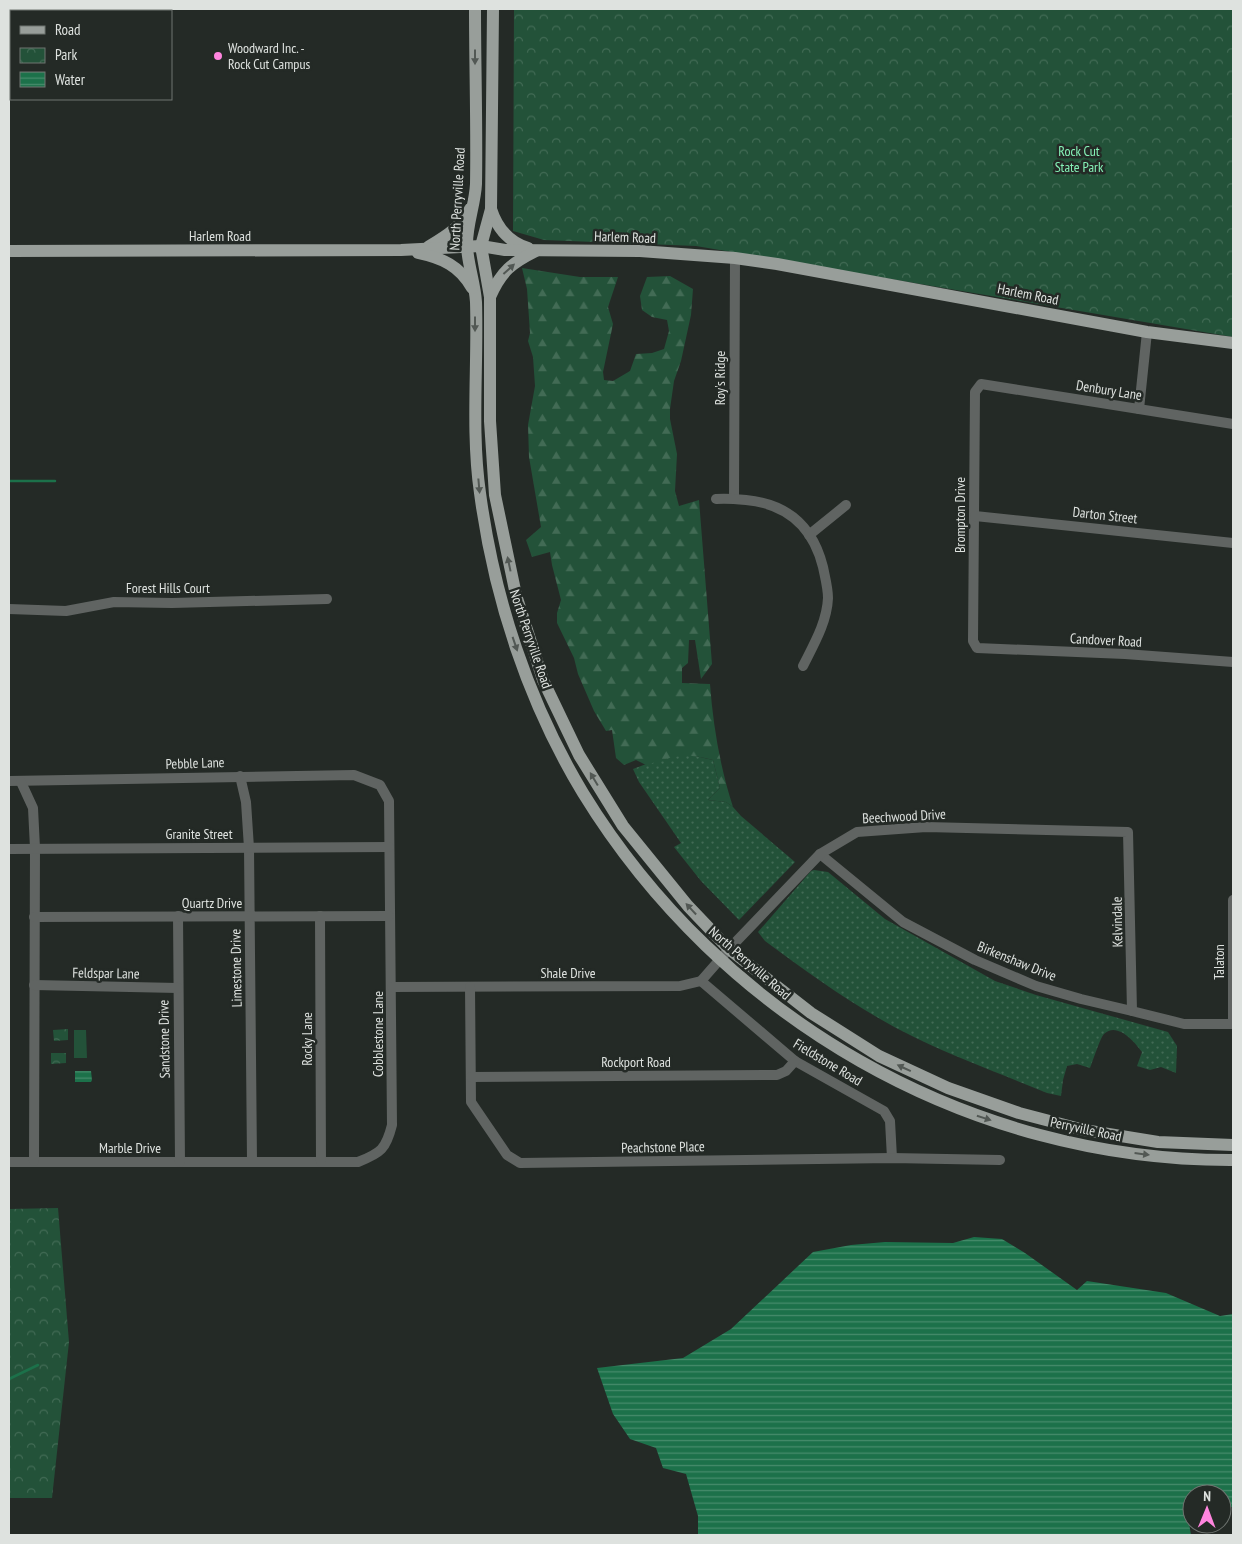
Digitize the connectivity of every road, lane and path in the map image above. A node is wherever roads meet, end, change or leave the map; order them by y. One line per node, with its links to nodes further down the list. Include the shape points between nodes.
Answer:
1 (476, 9): 3 (main road, North Perryville Road, one-way to 3)
2 (493, 9): 4 (main road, North Perryville Road)
3 (476, 190): 5 (main road, North Perryville Road); 7 (main road, via 468,213 456,229 428,247)
4 (491, 209): 6 (main road, North Perryville Road); 8 (main road, via 508,237 521,246)
5 (467, 246): 6 (main road, Harlem Road); 7 (main road, Harlem Road); 12 (main road, North Perryville Road)
6 (481, 246): 8 (main road, Harlem Road); 11 (main road, North Perryville Road)
7 (401, 250): 9 (main road, Harlem Road); 12 (main road, via 449,262 468,280)
8 (538, 250): 10 (main road, Harlem Road, via 640,251); 11 (main road, one-way to 8, via 508,268)
9 (9, 251)
10 (735, 258): 13 (main road, Harlem Road); 18 (street, Roy's Ridge)
11 (490, 297): 45 (main road, North Perryville Road, one-way to 11, via 622,826 580,755 543,680 516,595 495,495 490,421)
12 (476, 298): 46 (main road, North Perryville Road, one-way to 46, via 475,419 480,492 496,581 524,670 555,741 602,822 636,869)
13 (1147, 332): 14 (main road, Harlem Road); 16 (street)
14 (1233, 343)
15 (981, 384): 16 (street, Denbury Lane); 21 (street, Brompton Drive, via 974,392)
16 (1139, 409): 17 (street, Denbury Lane)
17 (1233, 424)
18 (734, 498): 19 (street); 22 (street, via 761,501 782,508 798,520)
19 (716, 499)
20 (846, 505): 22 (street)
21 (974, 516): 23 (street, Darton Street); 26 (street, Brompton Drive, via 973,642)
22 (808, 535): 28 (street, via 818,550 828,597 820,632)
23 (1233, 543)
24 (327, 599): 25 (street, Forest Hills Court, via 114,602 66,611)
25 (9, 610)
26 (977, 648): 27 (street, Candover Road)
27 (1233, 662)
28 (803, 666)
29 (240, 776): 31 (street, Pebble Lane); 32 (street, Pebble Lane, via 354,775); 36 (street, Limestone Drive, via 246,802)
30 (9, 782): 31 (street, Pebble Lane)
31 (21, 782): 35 (street, via 33,808)
32 (380, 785): 34 (street, Cobblestone Lane, via 389,801)
33 (1128, 832): 38 (street, Beechwood Drive, via 926,826 857,832); 52 (street, Kelvindale)
34 (389, 847): 36 (street, Granite Street); 44 (street, Cobblestone Lane)
35 (35, 848): 36 (street, Granite Street); 37 (street, Granite Street); 40 (street)
36 (249, 848): 42 (street, Limestone Drive)
37 (9, 849)
38 (820, 854): 45 (street, Beechwood Drive); 52 (street, Birkenshaw Drive, via 903,922 975,960 1036,986 1081,1000)
39 (1233, 900): 53 (street, Talaton)
40 (34, 916): 41 (street, Quartz Drive); 48 (street)
41 (178, 916): 42 (street, Quartz Drive); 51 (street, Sandstone Drive)
42 (249, 916): 43 (street, Quartz Drive); 63 (street, Limestone Drive)
43 (320, 916): 44 (street, Quartz Drive); 66 (street, Rocky Lane)
44 (389, 916): 49 (street, Cobblestone Lane)
45 (728, 949): 46 (street); 56 (main road, North Perryville Road, one-way to 45, via 879,1056 811,1014)
46 (719, 960): 47 (street); 57 (main road, North Perryville Road, via 796,1022 896,1081)
47 (701, 981): 50 (street, Shale Drive, via 680,986); 54 (street, Fieldstone Road)
48 (34, 985): 51 (street, Feldspar Lane); 62 (street)
49 (392, 987): 50 (street, Shale Drive); 66 (street, Cobblestone Lane, via 392,1125 388,1142 375,1155 358,1162)
50 (470, 987): 55 (street, Peachstone Place)
51 (178, 988): 65 (street, Sandstone Drive)
52 (1132, 1010): 53 (street, Birkenshaw Drive, via 1184,1024)
53 (1233, 1024)
54 (795, 1061): 55 (street, Rockport Road, via 777,1075); 59 (street, Fieldstone Road, via 884,1111 890,1121)
55 (471, 1077): 59 (street, Peachstone Place, via 471,1102 507,1155 520,1163)
56 (948, 1088): 58 (main road, Perryville Road, via 1019,1113 1084,1130 1158,1142)
57 (939, 1101): 61 (main road, Perryville Road, one-way to 61, via 977,1116 1060,1140 1114,1151 1168,1158)
58 (1233, 1145)
59 (892, 1158): 60 (street, Peachstone Place)
60 (1000, 1160)
61 (1233, 1160)
62 (34, 1161): 64 (street, Marble Drive); 65 (street, Marble Drive)
63 (252, 1161): 65 (street, Marble Drive); 66 (street, Cobblestone Lane)
64 (9, 1162)
65 (180, 1162)
66 (321, 1162)

